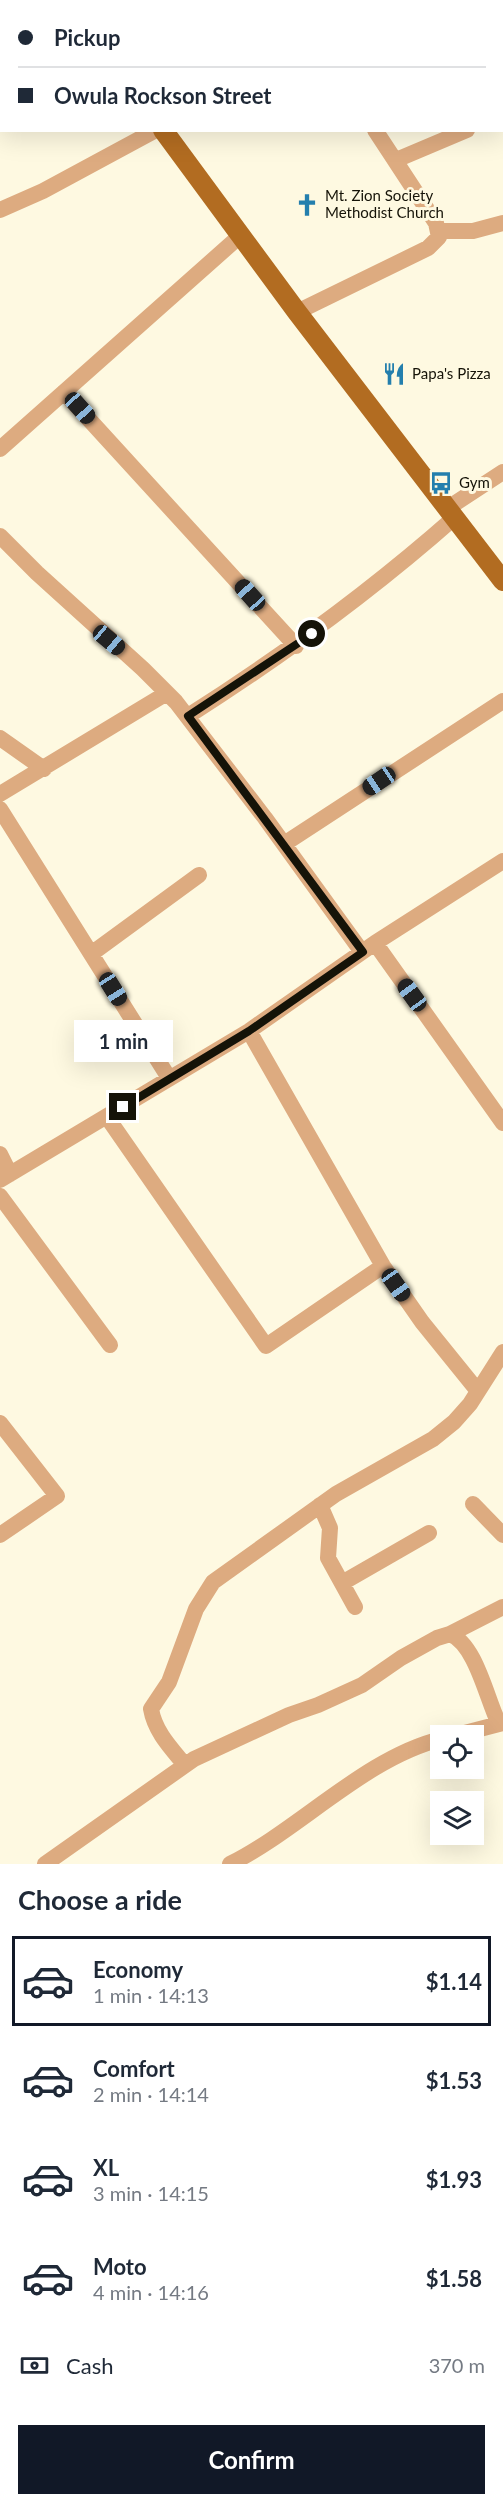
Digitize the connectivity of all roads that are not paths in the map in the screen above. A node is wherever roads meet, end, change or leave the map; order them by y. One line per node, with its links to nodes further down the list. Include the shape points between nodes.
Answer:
1 (152, 132): 6 (street)
2 (164, 132): 9 (main road)
3 (376, 132): 5 (street)
4 (462, 132): 5 (street)
5 (396, 160): 8 (street)
6 (0, 210)
7 (503, 223): 8 (street, via 474,231)
8 (440, 231): 10 (street, via 428,248)
9 (241, 235): 10 (main road); 11 (street)
10 (297, 312): 14 (main road)
11 (64, 392): 12 (street); 17 (street)
12 (0, 449)
13 (503, 472): 14 (street)
14 (452, 513): 16 (main road); 17 (street, via 393,572)
15 (0, 536): 18 (street)
16 (503, 581)
17 (296, 645): 20 (street)
18 (167, 693): 20 (street); 22 (street)
19 (503, 700): 25 (street)
20 (188, 716): 25 (street)
21 (0, 738): 22 (street)
22 (44, 769): 23 (street)
23 (0, 794)
24 (0, 809): 29 (street)
25 (284, 844): 28 (street)
26 (503, 861): 28 (street)
27 (199, 875): 29 (street)
28 (369, 947): 30 (street); 33 (street)
29 (91, 954): 31 (street)
30 (249, 1031): 31 (street); 37 (street)
31 (169, 1078): 32 (street)
32 (107, 1117): 35 (street); 37 (street, via 266,1346)
33 (503, 1123)
34 (0, 1154): 35 (street)
35 (5, 1177)
36 (0, 1196): 38 (street)
37 (383, 1266): 40 (street)
38 (110, 1345)
39 (503, 1352): 40 (street)
40 (477, 1390): 43 (street, via 454,1422 433,1439)
41 (0, 1423): 45 (street, via 57,1496)
42 (473, 1504): 46 (street)
43 (320, 1505): 47 (street, via 330,1528 328,1558); 54 (street, via 213,1582 196,1609 169,1682 151,1709 153,1723)
44 (429, 1533): 47 (street)
45 (0, 1535)
46 (503, 1535)
47 (342, 1583): 48 (street)
48 (355, 1607)
49 (503, 1607): 50 (street)
50 (450, 1634): 51 (street, via 460,1639 472,1655 488,1701); 54 (street, via 400,1658 362,1685 289,1715)
51 (501, 1723): 52 (street)
52 (484, 1728)
53 (430, 1743): 56 (street, via 393,1758)
54 (185, 1766): 55 (street)
55 (45, 1864)
56 (230, 1864)

